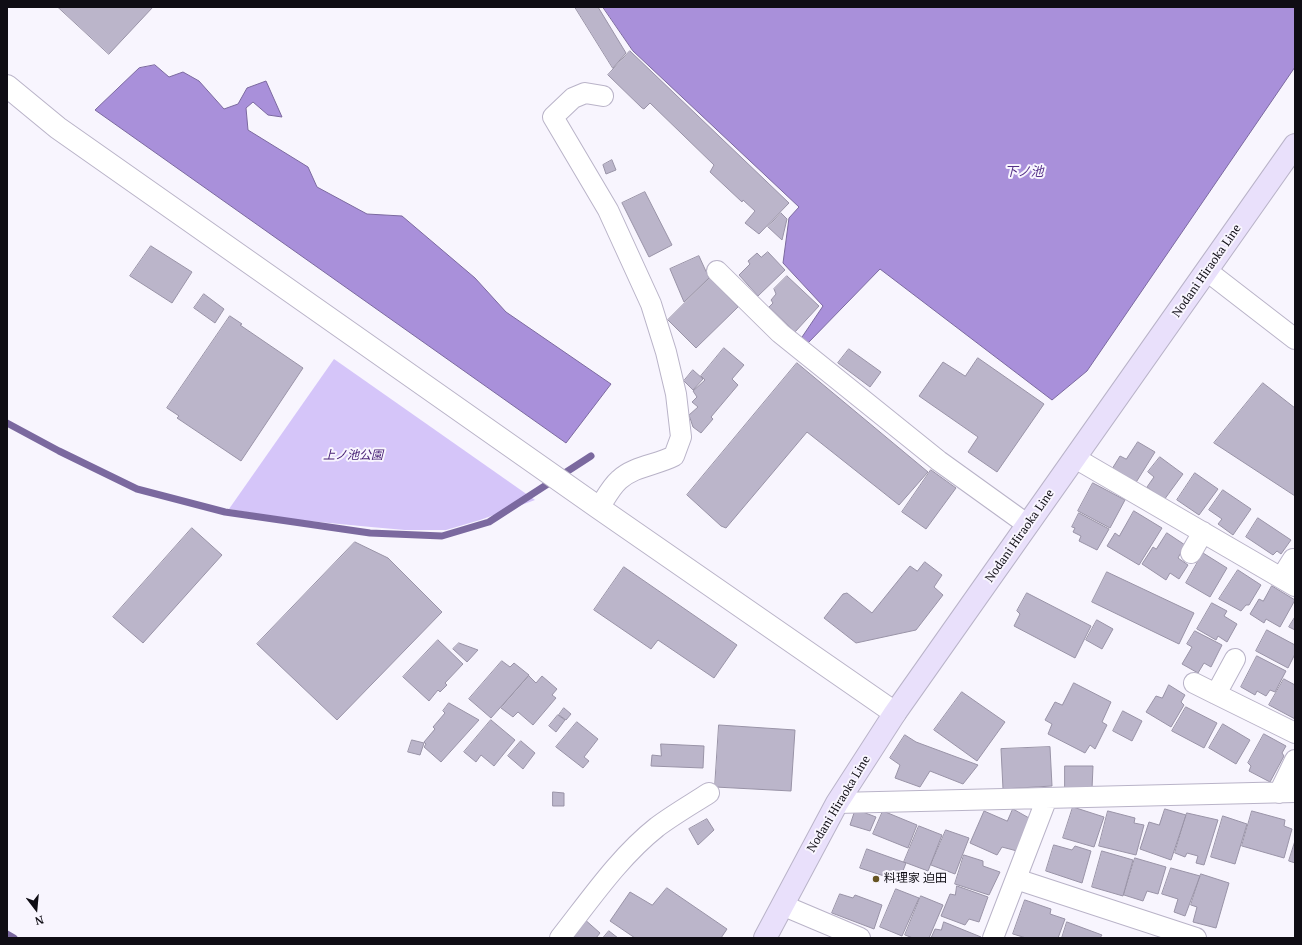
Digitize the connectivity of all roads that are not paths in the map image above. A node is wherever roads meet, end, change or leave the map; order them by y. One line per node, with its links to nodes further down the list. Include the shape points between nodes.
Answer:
1 (7, 86): 8 (street, via 58,128)
2 (603, 96): 8 (street, via 586,93 573,98 553,117 608,210 651,304 676,394 681,437 674,456 638,468 620,480)
3 (1295, 146): 5 (main road, Nodani Hiraoka Line)
4 (716, 271): 9 (street, via 780,333 939,461)
5 (1207, 271): 6 (street); 7 (main road, Nodani Hiraoka Line)
6 (1295, 339)
7 (1075, 458): 9 (main road, Nodani Hiraoka Line); 10 (street)
8 (599, 508): 17 (street)
9 (1028, 525): 17 (main road, Nodani Hiraoka Line)
10 (1203, 532): 11 (street); 13 (street)
11 (1191, 553)
12 (1293, 559): 13 (street)
13 (1288, 582)
14 (1235, 659): 16 (street)
15 (1194, 683): 16 (street)
16 (1216, 694): 18 (street)
17 (895, 713): 23 (main road, Nodani Hiraoka Line)
18 (1295, 734)
19 (1295, 760): 20 (street)
20 (1287, 792): 22 (street)
21 (708, 793): 26 (street, via 657,827 634,848)
22 (1047, 798): 23 (street); 24 (street)
23 (837, 803): 25 (main road, Nodani Hiraoka Line)
24 (1016, 879): 29 (street); 30 (street)
25 (782, 905): 27 (main road, Nodani Hiraoka Line); 28 (street)
26 (560, 938)
27 (765, 938)
28 (860, 938)
29 (993, 938)
30 (1196, 938)

